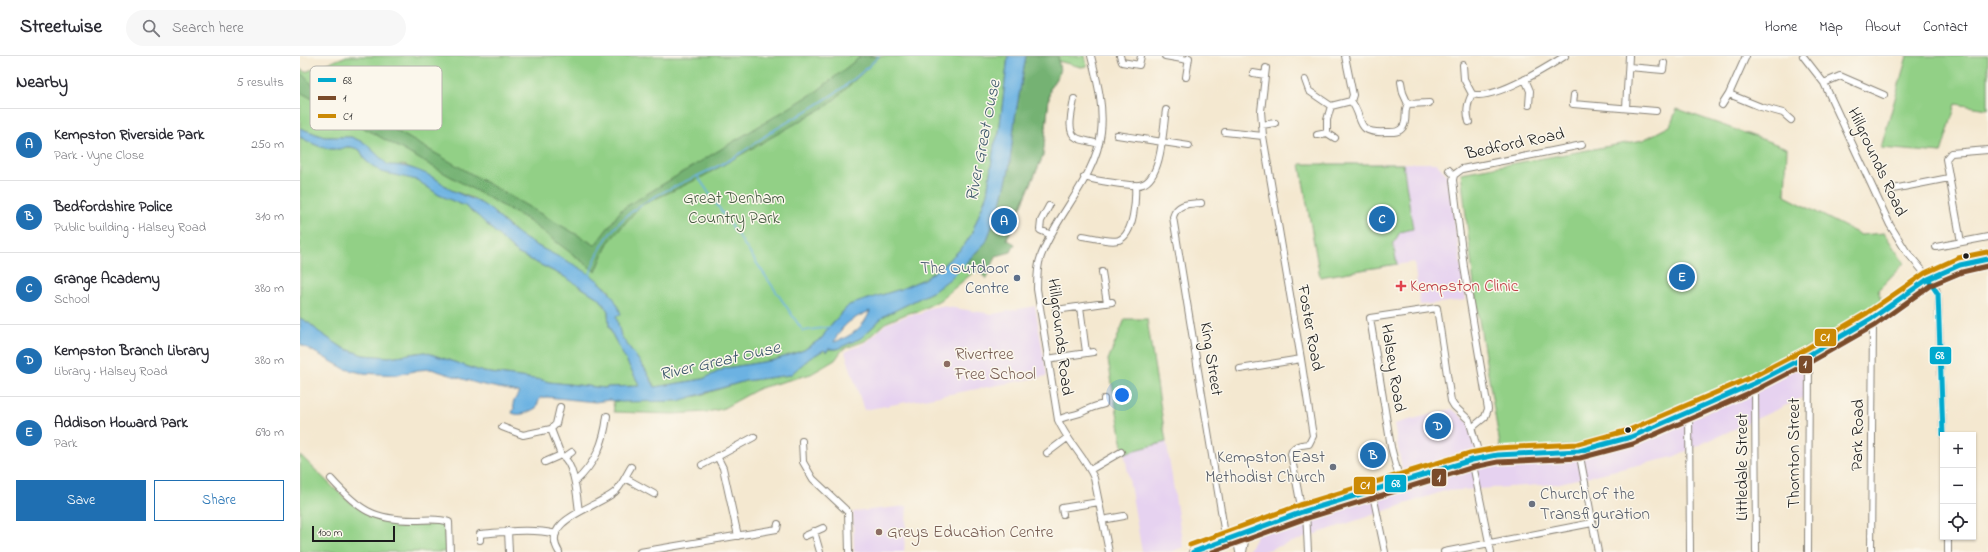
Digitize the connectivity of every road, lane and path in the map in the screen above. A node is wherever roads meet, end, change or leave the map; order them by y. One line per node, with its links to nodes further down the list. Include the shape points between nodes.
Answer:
1 (1092, 56): 46 (street, Hillgrounds Road, via 1102,110)
2 (1120, 56): 3 (street, via 1122,62 1139,65)
3 (1141, 56)
4 (1165, 56): 10 (street)
5 (1345, 56): 26 (street, via 1353,95)
6 (1565, 56): 11 (street)
7 (1629, 56): 14 (street)
8 (1746, 56): 22 (street)
9 (1802, 56): 20 (street, Hillgrounds Road)
10 (1188, 58): 16 (street)
11 (1558, 58): 17 (street)
12 (1664, 63): 14 (street, via 1663,70)
13 (1463, 65): 21 (street, via 1464,79)
14 (1629, 67): 32 (street)
15 (1253, 73): 38 (street, Foster Road, via 1265,72)
16 (1186, 77)
17 (1525, 79): 21 (street, via 1492,94); 30 (street, via 1530,91)
18 (1305, 80): 31 (street, via 1309,91)
19 (1401, 82): 28 (street)
20 (1824, 83): 24 (street, via 1840,76); 65 (street, Hillgrounds Road, via 1890,225)
21 (1472, 94): 36 (street, via 1467,104)
22 (1729, 94): 29 (street); 35 (street, via 1783,113)
23 (1574, 95): 32 (street, via 1573,104)
24 (1884, 95)
25 (1074, 99): 46 (street, via 1070,109 1071,133)
26 (1351, 101): 28 (street, via 1363,126 1372,132 1396,132 1401,129); 31 (street)
27 (1429, 103): 28 (street)
28 (1408, 104)
29 (1722, 104)
30 (1529, 105)
31 (1331, 106): 40 (street)
32 (1626, 108): 34 (street)
33 (1166, 110): 45 (street)
34 (1656, 111)
35 (1791, 120)
36 (1469, 122)
37 (1275, 123): 38 (street)
38 (1262, 124): 42 (street, Foster Road)
39 (1225, 132): 42 (street)
40 (1327, 133): 43 (street); 44 (street)
41 (1117, 135): 45 (street, via 1128,134)
42 (1263, 136): 73 (street, Foster Road)
43 (1317, 136)
44 (1335, 138)
45 (1161, 142): 48 (street); 54 (street, via 1154,174 1142,184)
46 (1098, 144): 52 (street, Hillgrounds Road)
47 (1582, 145): 51 (street, Bedford Road, via 1462,169)
48 (1189, 146)
49 (1988, 150): 53 (street, via 1951,153 1946,159)
50 (1449, 170): 51 (street, Bedford Road)
51 (1454, 175): 82 (street, Bedford Road, via 1464,267 1488,410 1485,417)
52 (1084, 176): 54 (street, via 1110,183); 58 (street, Hillgrounds Road)
53 (1949, 178): 55 (street); 61 (street)
54 (1135, 185): 59 (street, via 1136,195 1130,230 1126,236 1119,240)
55 (1893, 189)
56 (1201, 203): 122 (street, King Street, via 1182,205 1177,208 1173,217 1224,530 1225,535)
57 (1049, 206): 58 (street, via 1048,214 1041,221 1040,230)
58 (1051, 235): 72 (street, Hillgrounds Road, via 1041,255 1037,276 1038,303)
59 (1082, 236)
60 (1988, 237): 61 (street)
61 (1961, 242): 62 (street)
62 (1936, 247)
63 (1988, 259): 65 (main road, via 1960,265)
64 (1102, 272): 66 (street, via 1110,302)
65 (1928, 279): 68 (main road); 84 (street, Hillgrounds Road, via 1938,294)
66 (1080, 307): 67 (street); 69 (street)
67 (1056, 310)
68 (1871, 318): 71 (main road); 144 (street, Park Road)
69 (1086, 352): 70 (street); 72 (street)
70 (1093, 352)
71 (1809, 355): 75 (main road); 143 (street, Thornton Street)
72 (1047, 359): 80 (street, Hillgrounds Road)
73 (1302, 359): 74 (street); 109 (street, Foster Road, via 1312,441 1296,446 1291,454)
74 (1240, 369)
75 (1755, 383): 78 (main road); 142 (street, Littledale Street)
76 (1104, 399): 80 (street, via 1104,404 1066,415)
77 (560, 407): 83 (street, via 556,424)
78 (1689, 410): 88 (main road, via 1630,437); 141 (street)
79 (607, 416): 103 (street, via 596,457)
80 (1058, 420): 86 (street, Hillgrounds Road)
81 (502, 427): 83 (street, via 523,435)
82 (1473, 427): 95 (street, Halsey Road); 104 (street, Halsey Road, via 1470,420 1451,401 1437,308 1370,318 1391,447)
83 (551, 429): 93 (street)
84 (1944, 432)
85 (754, 437): 94 (street, via 748,443)
86 (1067, 438): 91 (street); 100 (street, Hillgrounds Road)
87 (802, 441): 131 (street, via 803,462 813,479 848,512)
88 (1579, 451): 95 (main road); 113 (street)
89 (572, 452): 93 (street)
90 (1121, 452): 100 (street)
91 (1047, 453)
92 (704, 455): 96 (street)
93 (563, 456): 97 (street); 103 (street)
94 (717, 456): 96 (street); 120 (street, via 723,468)
95 (1476, 459): 104 (main road); 125 (street, Halsey Road)
96 (708, 461): 98 (street)
97 (545, 462)
98 (702, 465)
99 (630, 467): 102 (street)
100 (1090, 470): 107 (street, Hillgrounds Road)
101 (331, 478): 126 (street, via 342,491 372,515 395,520 440,519 449,522)
102 (624, 478): 106 (street); 108 (street, via 616,491 607,498)
103 (575, 482): 108 (street)
104 (1400, 482): 105 (main road)
105 (1372, 490): 109 (main road); 137 (street)
106 (654, 494)
107 (1099, 502): 110 (street, via 1062,508); 112 (street, Hillgrounds Road)
108 (579, 512): 119 (street, via 563,522)
109 (1304, 512): 118 (main road); 136 (street)
110 (1063, 514)
111 (1124, 516): 112 (street)
112 (1102, 520): 132 (street, Hillgrounds Road)
113 (1592, 523): 125 (street); 140 (street)
114 (778, 524): 120 (street, via 777,529)
115 (823, 528): 117 (street)
116 (508, 531): 119 (street, via 534,530); 123 (street, via 480,534); 127 (street)
117 (814, 531): 121 (street); 130 (street)
118 (1247, 531): 122 (main road); 135 (street)
119 (556, 534): 128 (street)
120 (738, 536): 129 (street)
121 (805, 536)
122 (1233, 537): 133 (main road); 134 (street, King Street)
123 (480, 540)
124 (1948, 540): 145 (street)
125 (1489, 544): 138 (street); 139 (street, Halsey Road)
126 (450, 552)
127 (509, 552)
128 (559, 552)
129 (640, 552)
130 (820, 552)
131 (849, 552)
132 (1109, 552)
133 (1193, 552)
134 (1238, 552)
135 (1243, 552)
136 (1308, 552)
137 (1385, 552)
138 (1444, 552)
139 (1491, 552)
140 (1598, 552)
141 (1690, 552)
142 (1756, 552)
143 (1808, 552)
144 (1871, 552)
145 (1948, 552)

